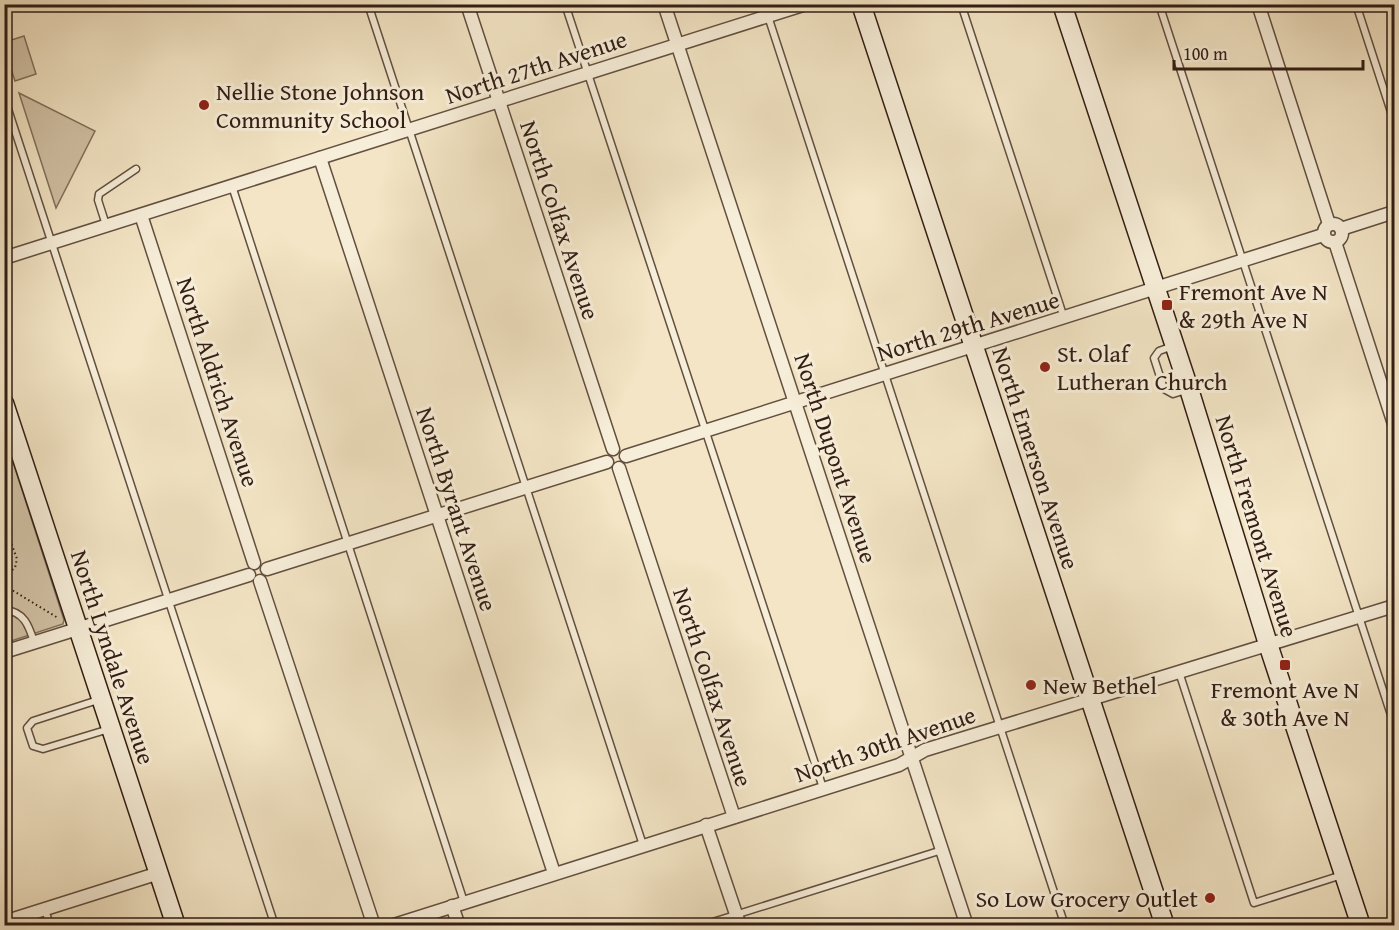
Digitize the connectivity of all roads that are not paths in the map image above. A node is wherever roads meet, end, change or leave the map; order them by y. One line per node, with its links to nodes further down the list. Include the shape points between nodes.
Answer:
1 (368, 4): 18 (lane)
2 (467, 4): 16 (street, North Colfax Avenue)
3 (565, 4): 14 (lane)
4 (664, 4): 13 (street, North Dupont Avenue)
5 (806, 4): 12 (street, North 27th Avenue)
6 (861, 4): 33 (street, North Emerson Avenue)
7 (961, 4): 32 (lane)
8 (1062, 4): 31 (street, North Fremont Avenue)
9 (1159, 4): 30 (lane)
10 (1258, 4): 26 (street)
11 (1356, 4): 17 (lane)
12 (766, 11): 13 (street, North 27th Avenue); 34 (lane)
13 (677, 45): 14 (street, North 27th Avenue); 35 (street, North Dupont Avenue)
14 (587, 73): 16 (street, North 27th Avenue); 38 (lane)
15 (4, 97): 28 (lane)
16 (499, 101): 18 (street, North 27th Avenue); 39 (street, North Colfax Avenue)
17 (1395, 121)
18 (409, 130): 19 (street, North 27th Avenue); 43 (lane)
19 (320, 158): 21 (street, North 27th Avenue); 44 (street, North Byrant Avenue)
20 (136, 169): 24 (lane, via 99,194)
21 (232, 186): 23 (street, North 27th Avenue); 45 (lane)
22 (1395, 212): 25 (street)
23 (141, 215): 24 (street, North 27th Avenue); 46 (street, North Aldrich Avenue)
24 (106, 226): 28 (street, North 27th Avenue)
25 (1341, 229): 26 (street, via 1335,224); 27 (street, via 1340,239)
26 (1326, 230): 27 (street, via 1329,242); 30 (street, North 29th Avenue)
27 (1335, 242): 37 (street)
28 (52, 243): 29 (street, North 27th Avenue); 47 (lane)
29 (4, 258)
30 (1242, 262): 31 (street, North 29th Avenue); 50 (lane)
31 (1157, 289): 32 (street, North 29th Avenue); 53 (street, North Fremont Avenue)
32 (1064, 318): 33 (street, North 29th Avenue)
33 (973, 346): 34 (street, North 29th Avenue); 57 (street, North Emerson Avenue)
34 (885, 374): 35 (street, North 29th Avenue); 59 (lane)
35 (796, 402): 38 (street, North 29th Avenue); 61 (street, North Dupont Avenue)
36 (4, 403): 51 (street, North Lyndale Avenue)
37 (1395, 423)
38 (706, 430): 40 (street, North 29th Avenue); 62 (lane)
39 (612, 449): 40 (street, via 622,450); 41 (street, via 606,456)
40 (626, 456): 42 (street)
41 (607, 462): 42 (street); 43 (street)
42 (619, 468): 63 (street, North Colfax Avenue)
43 (526, 487): 44 (street); 65 (lane)
44 (436, 515): 45 (street); 68 (street, North Byrant Avenue)
45 (346, 544): 46 (street, via 267,569 266,578); 70 (lane)
46 (255, 573): 47 (street); 77 (street, North Aldrich Avenue)
47 (169, 600): 51 (street); 76 (lane)
48 (1395, 606): 50 (street, North 30th Avenue)
49 (4, 610): 52 (lane, via 24,618)
50 (1360, 616): 53 (street, North 30th Avenue); 58 (lane)
51 (79, 628): 52 (street); 56 (street, North Lyndale Avenue)
52 (34, 643): 54 (street)
53 (1268, 644): 55 (street, North 30th Avenue); 69 (street, North Fremont Avenue)
54 (4, 652)
55 (1179, 671): 57 (street, North 30th Avenue); 69 (lane, via 1254,903)
56 (102, 699): 60 (street, North Lyndale Avenue); 60 (lane, via 33,721 27,728 33,746 43,749)
57 (1090, 699): 59 (street, North 30th Avenue); 83 (street, North Emerson Avenue)
58 (1395, 724)
59 (1001, 726): 61 (street, North 30th Avenue, via 925,750); 82 (lane)
60 (111, 728): 67 (street, North Lyndale Avenue)
61 (912, 758): 62 (street, North 30th Avenue); 66 (street, North Dupont Avenue)
62 (824, 789): 63 (street, North 30th Avenue)
63 (734, 817): 64 (street, North 30th Avenue)
64 (706, 825): 65 (street, North 30th Avenue); 72 (street)
65 (643, 845): 68 (street, North 30th Avenue)
66 (943, 850): 72 (lane); 81 (street, North Dupont Avenue)
67 (159, 873): 71 (street); 75 (street, North Lyndale Avenue)
68 (554, 873): 70 (street, North 30th Avenue)
69 (1344, 875): 84 (street, North Fremont Avenue)
70 (458, 904): 78 (street, North 30th Avenue); 79 (street)
71 (45, 909): 73 (street); 74 (lane)
72 (739, 920): 80 (lane)
73 (4, 922)
74 (50, 926)
75 (176, 926)
76 (275, 926)
77 (374, 926)
78 (391, 926)
79 (459, 926)
80 (700, 926)
81 (967, 926)
82 (1065, 926)
83 (1165, 926)
84 (1361, 926)

